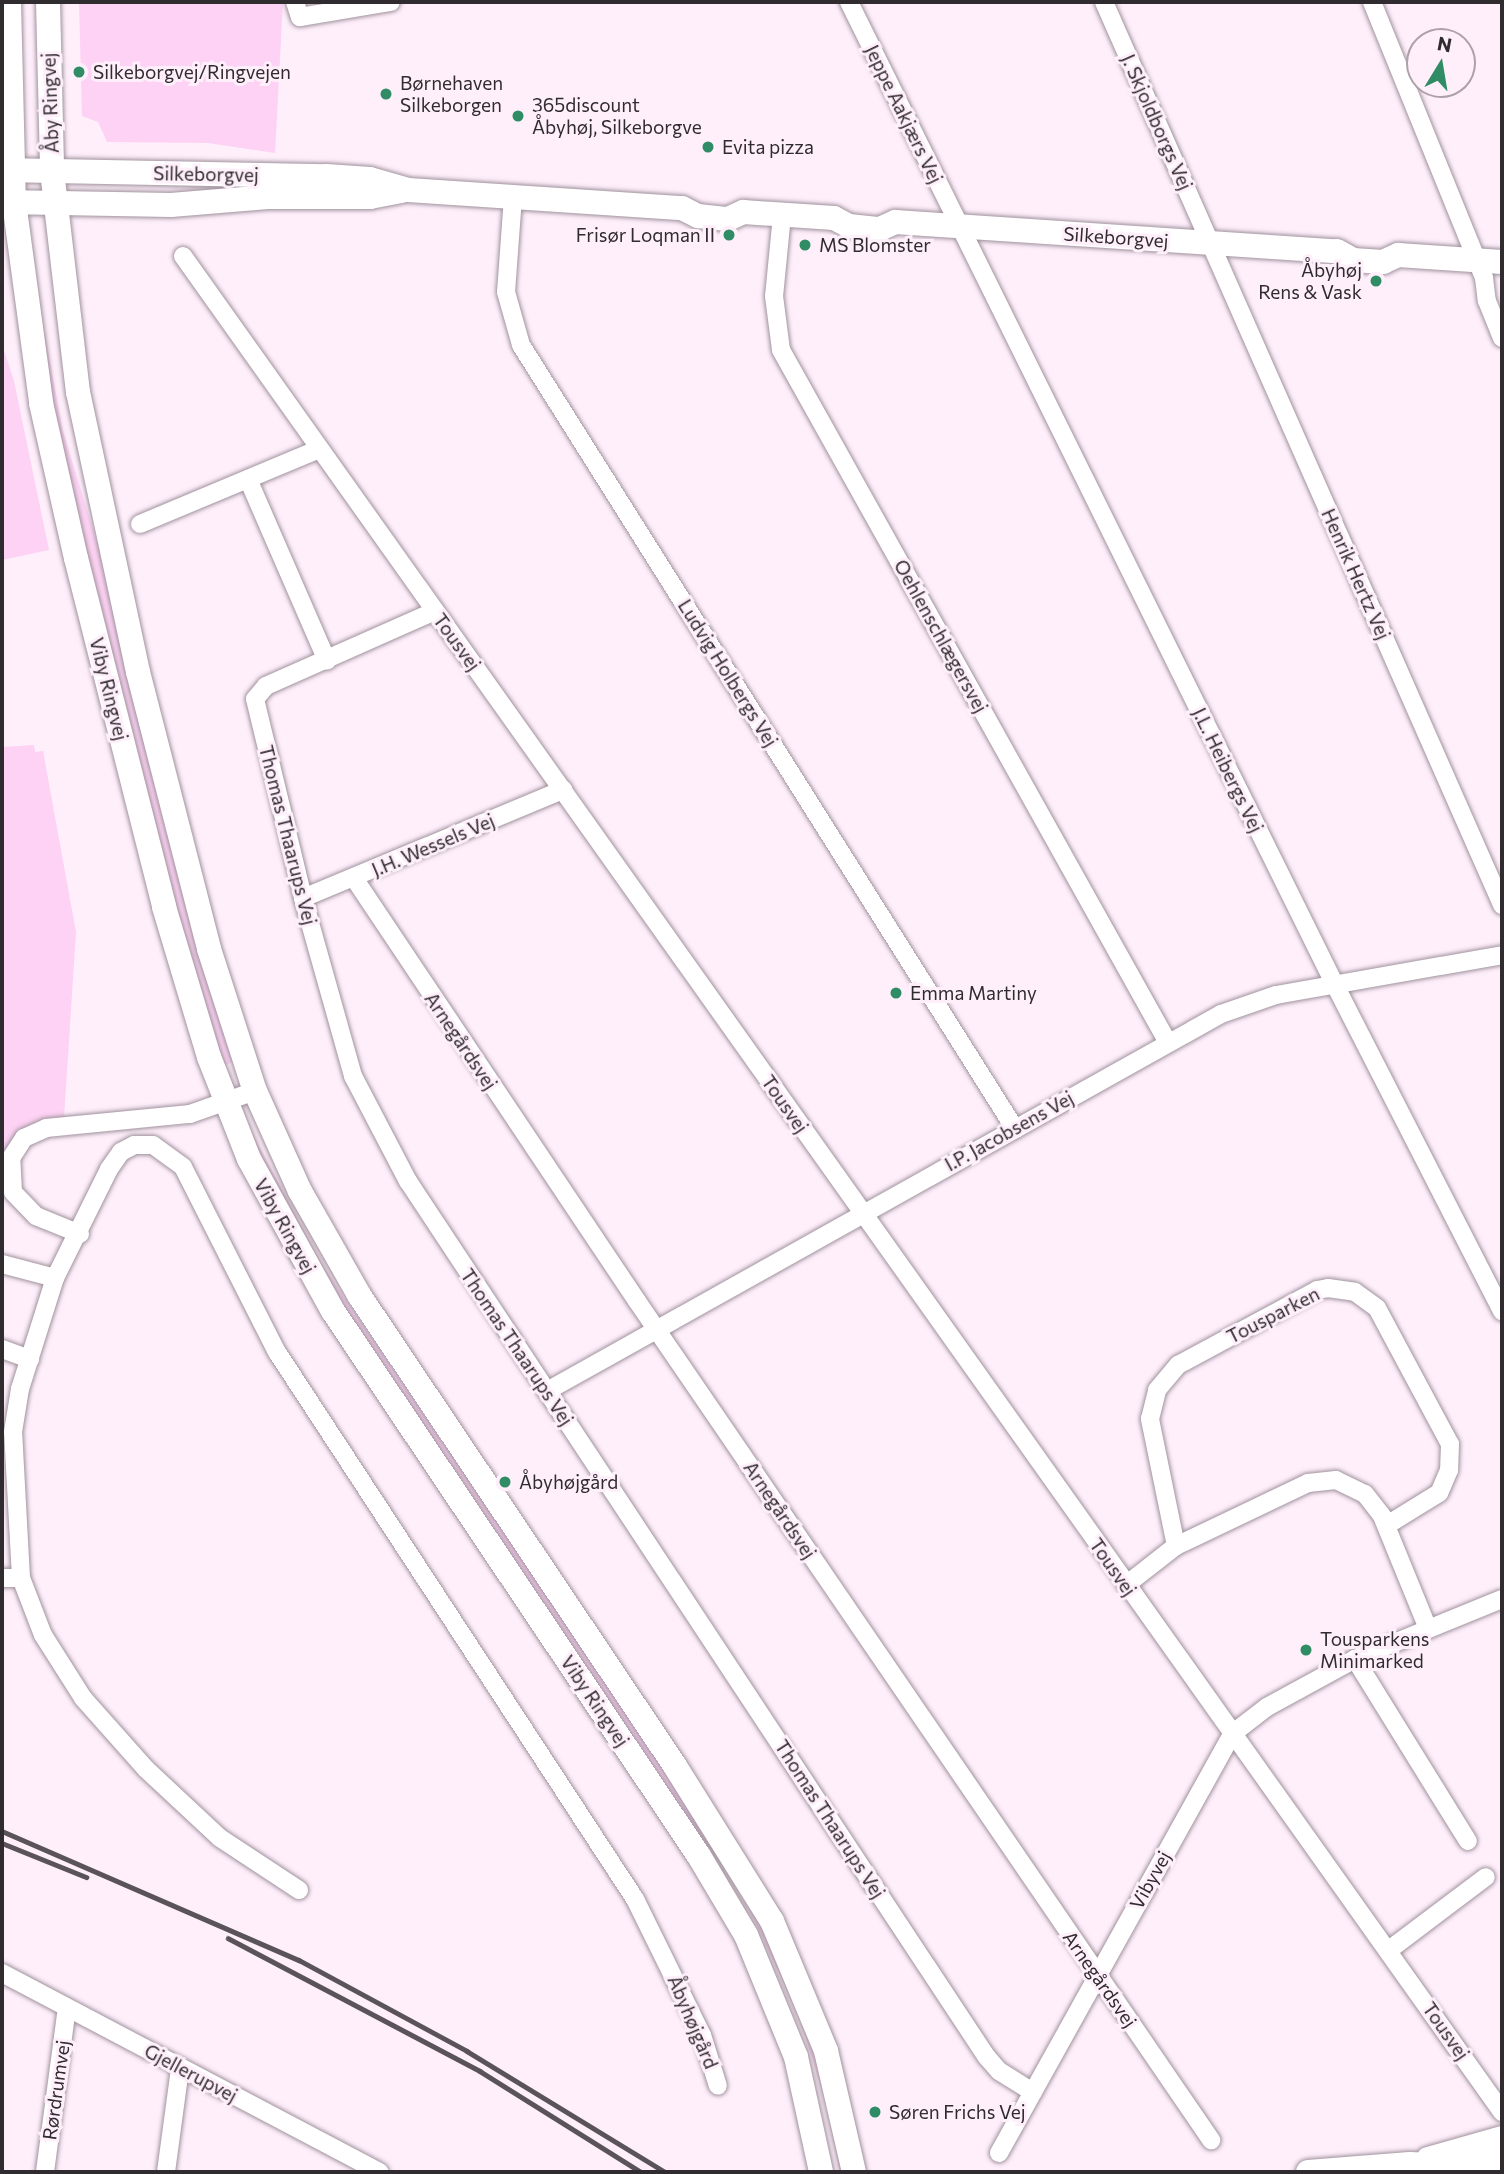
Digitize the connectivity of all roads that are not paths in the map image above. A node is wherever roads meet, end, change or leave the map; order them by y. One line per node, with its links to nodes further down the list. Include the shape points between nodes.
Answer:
1 (9, 2): 8 (main road, Åby Ringvej)
2 (48, 2): 9 (main road, Åby Ringvej)
3 (295, 2): 4 (street, via 300,17)
4 (391, 2)
5 (849, 2): 15 (street, Jeppe Aakjærs Vej)
6 (1104, 2): 16 (street, J. Skjoldborgs Vej)
7 (1371, 2): 18 (street)
8 (7, 170): 9 (main road, Silkeborgvej); 12 (main road, Viby Ringvej)
9 (52, 171): 10 (main road, Silkeborgvej, via 326,176); 13 (main road, Åby Ringvej)
10 (408, 190): 11 (main road, Silkeborgvej); 13 (main road, Silkeborgvej, via 370,197)
11 (513, 197): 14 (main road, Silkeborgvej, via 682,208 698,216 728,219 743,212); 35 (street, Ludvig Holbergs Vej, via 506,292 521,345)
12 (8, 202): 13 (main road, Silkeborgvej); 34 (main road, Viby Ringvej, via 37,379 70,534 179,960)
13 (55, 204): 33 (main road, Viby Ringvej, via 78,392 110,551 196,901)
14 (782, 215): 15 (main road, Silkeborgvej, via 834,218 858,211 881,212 895,222); 32 (street, Oehlenschlægersvej, via 774,296 781,350)
15 (959, 226): 16 (main road, Silkeborgvej); 31 (street, J.L. Heibergs Vej)
16 (1209, 243): 18 (main road, Silkeborgvej, via 1337,251 1354,244 1385,246 1398,255); 29 (street, Henrik Hertz Vej)
17 (183, 257): 21 (street, Tousvej)
18 (1478, 261): 19 (main road, Silkeborgvej); 20 (street)
19 (1502, 262)
20 (1502, 338)
21 (319, 449): 22 (street); 24 (street, Tousvej)
22 (248, 479): 23 (street); 25 (street)
23 (140, 524)
24 (435, 611): 25 (street, Thomas Thaarups Vej); 26 (street, Tousvej)
25 (327, 661): 28 (street, Thomas Thaarups Vej, via 266,686 255,699)
26 (563, 790): 27 (street, J.H. Wessels Vej); 36 (street, Tousvej)
27 (354, 878): 28 (street, J.H. Wessels Vej); 41 (street, Arnegårdsvej)
28 (303, 898): 44 (street, Thomas Thaarups Vej, via 335,1021 375,1125)
29 (1502, 905)
30 (1502, 955): 31 (street, I.P. Jacobsens Vej)
31 (1334, 983): 32 (street, I.P. Jacobsens Vej, via 1276,995 1221,1014); 40 (street, J.L. Heibergs Vej)
32 (1167, 1041): 35 (street, I.P. Jacobsens Vej)
33 (255, 1091): 34 (street); 78 (main road, Viby Ringvej, via 300,1191 359,1294 675,1766 772,1921 825,2051)
34 (226, 1102): 37 (street, via 190,1114 46,1129 24,1138 11,1158 13,1192 36,1216); 63 (main road, Viby Ringvej, via 271,1204 333,1311 723,1895 764,1974)
35 (1015, 1129): 36 (street, I.P. Jacobsens Vej)
36 (862, 1214): 41 (street, I.P. Jacobsens Vej); 51 (street, Tousvej)
37 (80, 1234): 39 (street, Åbyhøjgård); 65 (street, Åbyhøjgård, via 121,1152 153,1145 183,1167 277,1352 635,1899 702,2035)
38 (2, 1264): 39 (street)
39 (55, 1278): 43 (street, Åbyhøjgård)
40 (1502, 1311)
41 (656, 1330): 44 (street, I.P. Jacobsens Vej); 61 (street, Arnegårdsvej)
42 (2, 1349): 43 (street)
43 (30, 1359): 45 (street, Åbyhøjgård)
44 (547, 1391): 66 (street, Thomas Thaarups Vej, via 986,2056 999,2071)
45 (8, 1430): 46 (street, Åbyhøjgård)
46 (9, 1507): 50 (street, Åbyhøjgård)
47 (1387, 1525): 48 (street, via 1365,1494 1350,1484 1323,1480); 48 (street, Tousparken, via 1439,1493 1449,1470 1450,1444 1377,1308 1354,1292 1328,1288 1178,1365 1157,1390 1150,1419); 53 (street)
48 (1176, 1546): 51 (street)
49 (2, 1578): 50 (street)
50 (21, 1578): 58 (street, Åbyhøjgård, via 43,1635 83,1698 146,1769 220,1838)
51 (1126, 1585): 55 (street, Tousvej)
52 (1502, 1599): 53 (street, Vibyvej)
53 (1428, 1629): 54 (street, Vibyvej)
54 (1354, 1659): 55 (street, Vibyvej, via 1277,1701); 56 (street)
55 (1232, 1734): 59 (street, Tousvej); 61 (street, Vibyvej)
56 (1468, 1841)
57 (1486, 1877): 59 (street)
58 (299, 1890)
59 (1389, 1950): 67 (street, Tousvej)
60 (2, 1973): 62 (street, Gjellerupvej)
61 (1097, 1975): 66 (street, Vibyvej); 69 (street, Arnegårdsvej)
62 (67, 2008): 64 (street, Gjellerupvej); 73 (street, Rørdrumvej)
63 (796, 2057): 76 (main road, Viby Ringvej); 77 (main road, via 832,2148)
64 (180, 2068): 74 (street); 75 (street, Gjellerupvej)
65 (718, 2086)
66 (1033, 2092): 70 (street, Vibyvej)
67 (1502, 2112)
68 (1502, 2138): 72 (main road)
69 (1211, 2140)
70 (999, 2153)
71 (1502, 2161): 72 (main road, via 1475,2167)
72 (1410, 2164): 79 (main road)
73 (45, 2172)
74 (166, 2172)
75 (380, 2172)
76 (821, 2172)
77 (836, 2172)
78 (854, 2172)
79 (1308, 2172)

